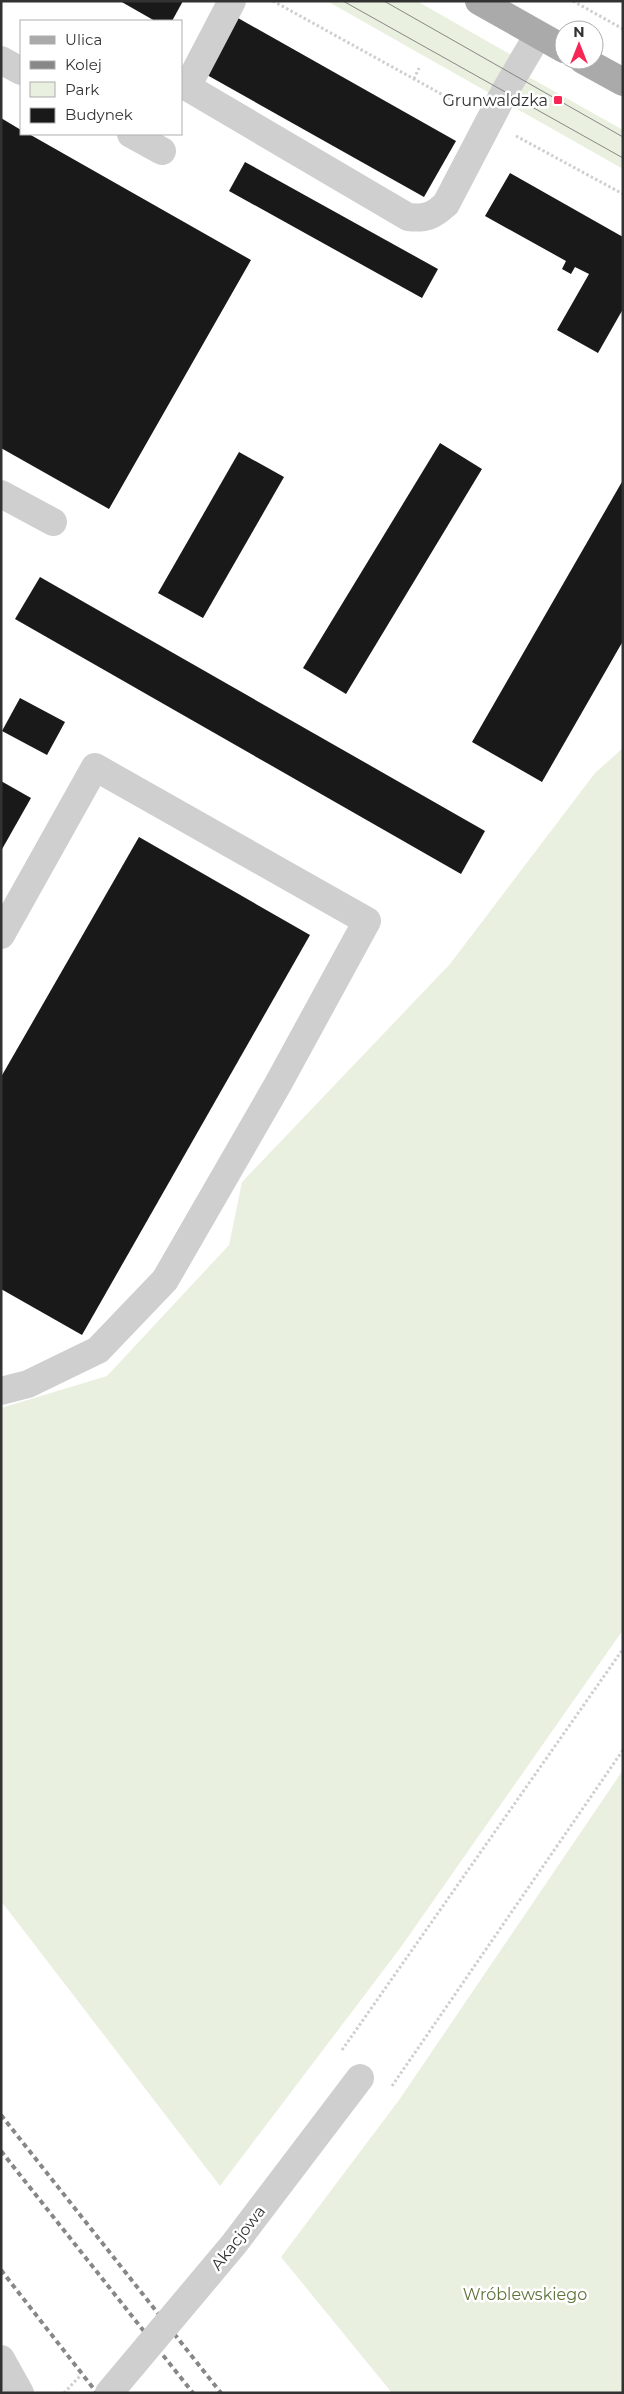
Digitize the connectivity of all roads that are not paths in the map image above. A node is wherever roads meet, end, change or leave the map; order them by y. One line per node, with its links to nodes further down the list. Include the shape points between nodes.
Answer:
1 (232, 1): 3 (street, via 187,87 408,217 423,219 433,216 446,204)
2 (479, 1): 3 (main road)
3 (538, 35): 4 (main road)
4 (554, 44)
5 (1, 60): 6 (street)
6 (20, 70)
7 (601, 70): 8 (main road)
8 (623, 82)
9 (133, 135): 10 (street)
10 (162, 151)
11 (1, 494): 12 (street)
12 (53, 522)
13 (1, 936): 14 (street, via 95,767 367,921 166,1280 98,1350 28,1384)
14 (1, 1391)
15 (360, 2078): 18 (street, Akacjowa, bridge, via 234,2244)
16 (1, 2359): 17 (street)
17 (20, 2393)
18 (109, 2393)

